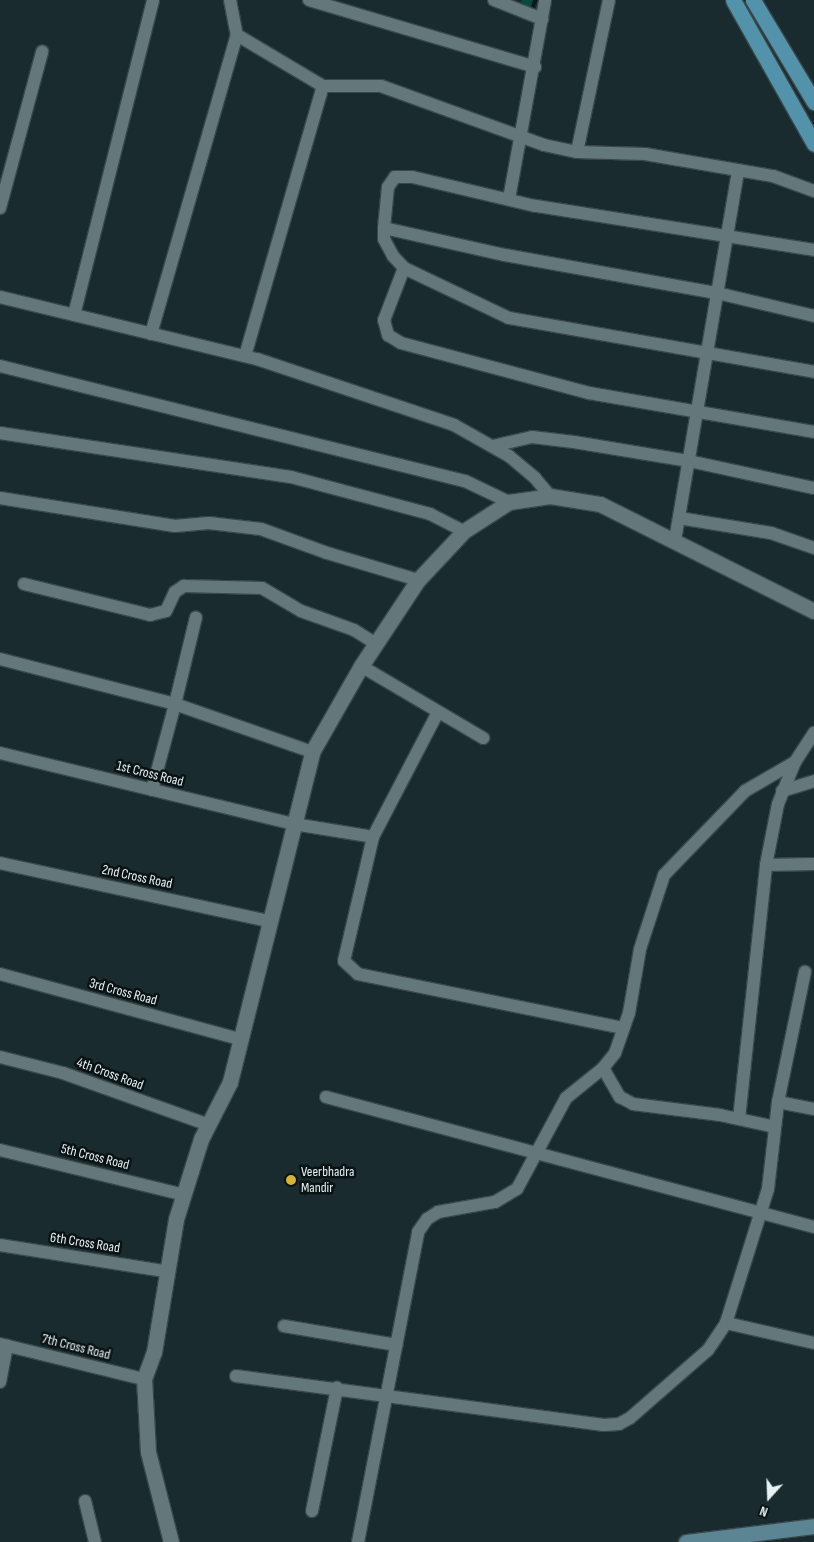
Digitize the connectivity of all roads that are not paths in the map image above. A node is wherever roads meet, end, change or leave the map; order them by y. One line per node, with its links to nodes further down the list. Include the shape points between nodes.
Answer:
1 (153, 0): 28 (street)
2 (230, 0): 10 (street)
3 (309, 0): 12 (street)
4 (494, 0): 9 (street)
5 (545, 0): 9 (street)
6 (609, 0): 17 (street)
7 (733, 0): 16 (main road)
8 (753, 0): 14 (main road)
9 (542, 19): 12 (street)
10 (237, 35): 13 (street); 30 (street)
11 (42, 52): 21 (street)
12 (534, 67): 15 (street)
13 (323, 86): 15 (street, via 381,86 399,90); 32 (street)
14 (814, 102)
15 (521, 137): 17 (street); 20 (street)
16 (814, 144)
17 (577, 152): 18 (street, via 645,154)
18 (738, 170): 19 (street, via 773,176); 23 (street)
19 (814, 191)
20 (509, 199): 22 (street, via 412,176 395,178 388,187); 23 (street, via 535,206)
21 (0, 208)
22 (384, 228): 25 (street, via 384,239); 26 (street, via 505,255)
23 (727, 235): 24 (street); 26 (street)
24 (814, 250)
25 (404, 268): 31 (street, via 508,318); 35 (street, via 384,320 388,335 401,343 589,393)
26 (717, 293): 29 (street); 31 (street)
27 (0, 298): 28 (street)
28 (74, 315): 30 (street)
29 (814, 316)
30 (151, 334): 32 (street)
31 (707, 352): 34 (street); 35 (street)
32 (245, 356): 38 (street, via 454,425)
33 (0, 366): 43 (street, via 465,481)
34 (814, 372)
35 (697, 411): 36 (street); 39 (street)
36 (814, 432)
37 (0, 433): 45 (street, via 291,477 430,514)
38 (493, 446): 39 (street, via 532,437); 41 (street, via 535,478)
39 (689, 461): 40 (street); 44 (street)
40 (814, 488)
41 (550, 496): 43 (street); 46 (street, via 600,504)
42 (0, 498): 48 (street, via 175,526 209,523 261,529 327,554)
43 (509, 502): 45 (street)
44 (679, 518): 46 (street); 47 (street, via 771,533)
45 (464, 531): 48 (street)
46 (675, 540): 50 (street)
47 (814, 548)
48 (418, 580): 52 (street)
49 (24, 584): 52 (street, via 150,615 166,611 175,592 184,586 262,588 294,608 354,630)
50 (814, 612)
51 (196, 617): 55 (street)
52 (375, 643): 54 (street)
53 (0, 659): 55 (street)
54 (361, 666): 56 (street); 59 (street)
55 (175, 704): 59 (street); 63 (street)
56 (437, 714): 58 (street); 66 (street)
57 (814, 733): 61 (street)
58 (483, 738)
59 (312, 752): 65 (street)
60 (0, 753): 63 (street, 1st Cross Road)
61 (795, 762): 64 (street); 73 (street, via 745,791 664,874 640,950)
62 (813, 780): 64 (street)
63 (152, 790): 65 (street, 1st Cross Road)
64 (782, 791): 69 (street)
65 (294, 824): 66 (street, 1st Cross Road); 70 (street)
66 (373, 837): 73 (street, via 344,950 348,968 358,974)
67 (0, 863): 70 (street, 2nd Cross Road)
68 (814, 864): 69 (street)
69 (766, 865): 80 (street)
70 (268, 921): 74 (street)
71 (806, 972): 78 (street)
72 (0, 974): 74 (street, 3rd Cross Road)
73 (623, 1028): 76 (street, via 615,1053)
74 (239, 1039): 81 (street, via 230,1082)
75 (0, 1057): 81 (street, 4th Cross Road, via 63,1073)
76 (603, 1068): 80 (street, via 620,1097 633,1104); 84 (street, via 566,1098)
77 (326, 1097): 84 (street)
78 (778, 1102): 79 (street); 82 (street)
79 (814, 1109)
80 (739, 1119): 82 (street)
81 (209, 1126): 85 (street, via 201,1139)
82 (775, 1127): 86 (street)
83 (0, 1150): 85 (street, 5th Cross Road)
84 (538, 1153): 86 (street); 94 (street, via 517,1189 508,1197 438,1212 426,1219 414,1246)
85 (184, 1194): 89 (street)
86 (761, 1214): 87 (street); 90 (street)
87 (814, 1227)
88 (0, 1245): 89 (street, 6th Cross Road)
89 (165, 1271): 96 (street, via 154,1352)
90 (726, 1323): 92 (street); 99 (street, via 708,1350 619,1424)
91 (284, 1326): 94 (street)
92 (814, 1343)
93 (3, 1345): 96 (street, 7th Cross Road); 97 (street)
94 (396, 1345): 99 (street)
95 (236, 1376): 98 (street)
96 (144, 1379): 105 (street, via 148,1452)
97 (0, 1382)
98 (337, 1388): 99 (street); 101 (street)
99 (389, 1394): 106 (street, via 367,1486)
100 (85, 1501): 104 (street)
101 (312, 1511)
102 (814, 1526): 103 (main road)
103 (762, 1537): 107 (main road)
104 (95, 1542)
105 (170, 1542)
106 (358, 1542)
107 (686, 1542)

